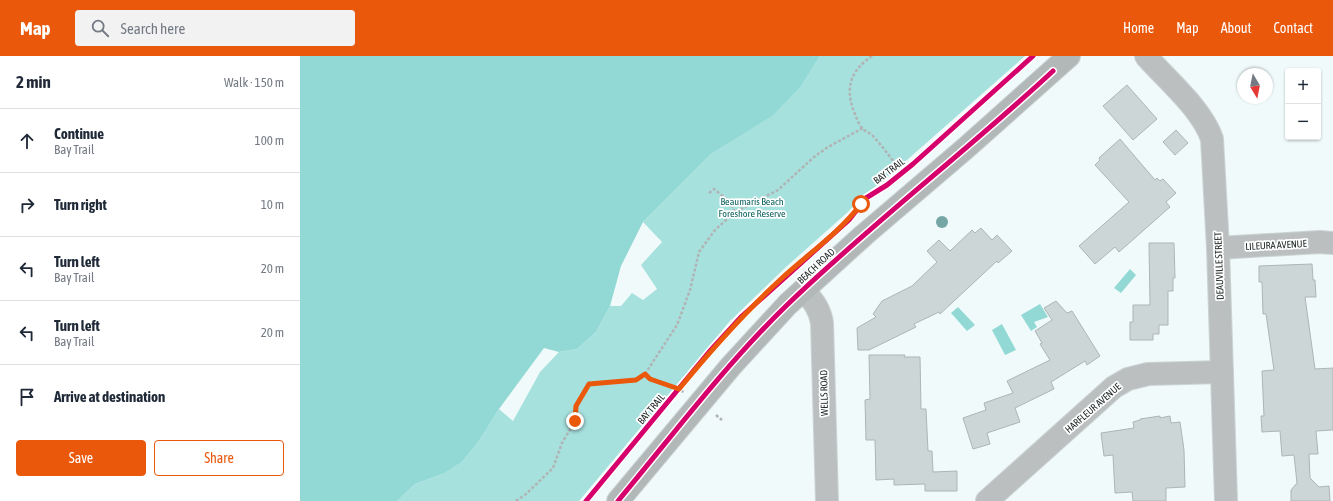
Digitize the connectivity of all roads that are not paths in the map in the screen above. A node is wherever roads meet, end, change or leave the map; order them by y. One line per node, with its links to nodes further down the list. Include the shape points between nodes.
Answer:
1 (1069, 56): 5 (main road, BEACH ROAD)
2 (1146, 56): 4 (street, DEAUVILLE STREET, via 1208,128 1213,150)
3 (1333, 243): 4 (street, LILEURA AVENUE)
4 (1218, 248): 6 (street, DEAUVILLE STREET)
5 (804, 290): 7 (main road, BEACH ROAD, via 739,356); 8 (street, WELLS ROAD, via 821,314 822,323)
6 (1222, 372): 9 (street, HARFLEUR AVENUE, via 1148,374 1128,379 1114,387); 10 (street, DEAUVILLE STREET)
7 (618, 501)
8 (826, 501)
9 (987, 501)
10 (1226, 501)

